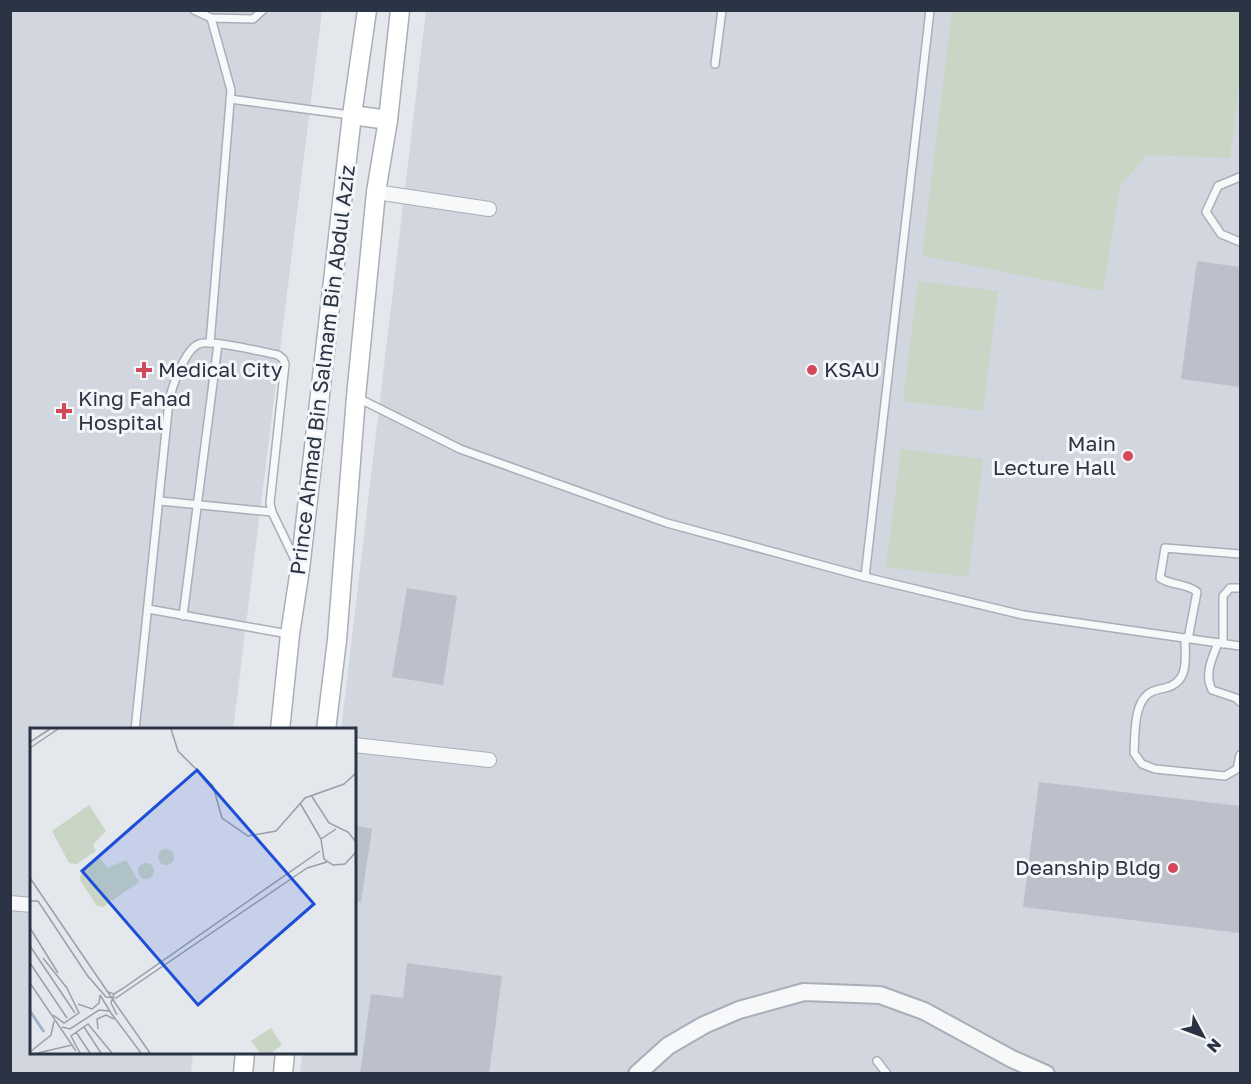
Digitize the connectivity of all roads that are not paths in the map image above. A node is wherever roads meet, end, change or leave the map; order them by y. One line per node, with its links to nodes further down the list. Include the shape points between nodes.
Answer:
1 (194, 10): 7 (lane)
2 (263, 10): 7 (lane, via 253,19)
3 (367, 10): 10 (main road, Prince Ahmad Bin Salmam Bin Abdul Aziz)
4 (400, 10): 11 (main road, Prince Ahmad Bin Salmam Bin Abdul Aziz)
5 (722, 10): 8 (lane)
6 (930, 10): 24 (lane)
7 (211, 18): 9 (lane, via 231,90)
8 (715, 64)
9 (230, 99): 10 (lane); 16 (lane)
10 (352, 116): 11 (main road); 23 (main road, Prince Ahmad Bin Salmam Bin Abdul Aziz)
11 (388, 120): 13 (main road, Prince Ahmad Bin Salmam Bin Abdul Aziz)
12 (1240, 177): 15 (lane, via 1218,186 1206,212 1221,234)
13 (376, 192): 14 (street); 18 (main road, Prince Ahmad Bin Salmam Bin Abdul Aziz)
14 (489, 209)
15 (1240, 242)
16 (210, 343): 17 (lane); 19 (lane, via 191,349 173,385)
17 (218, 344): 20 (lane); 21 (lane, via 278,355 285,364)
18 (356, 396): 24 (lane, via 471,453 667,522); 35 (main road, Prince Ahmad Bin Salmam Bin Abdul Aziz)
19 (160, 501): 20 (lane); 26 (lane)
20 (197, 504): 21 (lane); 27 (lane)
21 (272, 512): 23 (lane)
22 (1240, 554): 29 (lane, via 1166,548 1160,578 1197,592)
23 (300, 569): 28 (main road, Prince Ahmad Bin Salmam Bin Abdul Aziz)
24 (865, 577): 29 (lane, via 1023,615)
25 (1240, 588): 30 (lane, via 1230,588 1223,596)
26 (148, 609): 27 (lane); 33 (lane)
27 (183, 616): 28 (lane)
28 (290, 634): 34 (main road, Prince Ahmad Bin Salmam Bin Abdul Aziz)
29 (1187, 638): 30 (lane); 37 (lane, via 1182,678 1142,700 1134,753 1142,764 1155,769 1225,776 1237,769)
30 (1220, 643): 31 (lane); 32 (lane, via 1207,675 1208,682 1212,690)
31 (1240, 646)
32 (1240, 702)
33 (135, 728)
34 (280, 728)
35 (326, 728)
36 (356, 745): 38 (street)
37 (1240, 755)
38 (489, 760)
39 (10, 903): 40 (street)
40 (30, 905)
41 (245, 1054): 44 (main road)
42 (285, 1054): 45 (main road)
43 (877, 1061): 47 (lane)
44 (243, 1074)
45 (283, 1074)
46 (637, 1074): 48 (street, via 668,1046 704,1025 739,1010 804,992 880,994 924,1011)
47 (887, 1074)
48 (1046, 1074)

